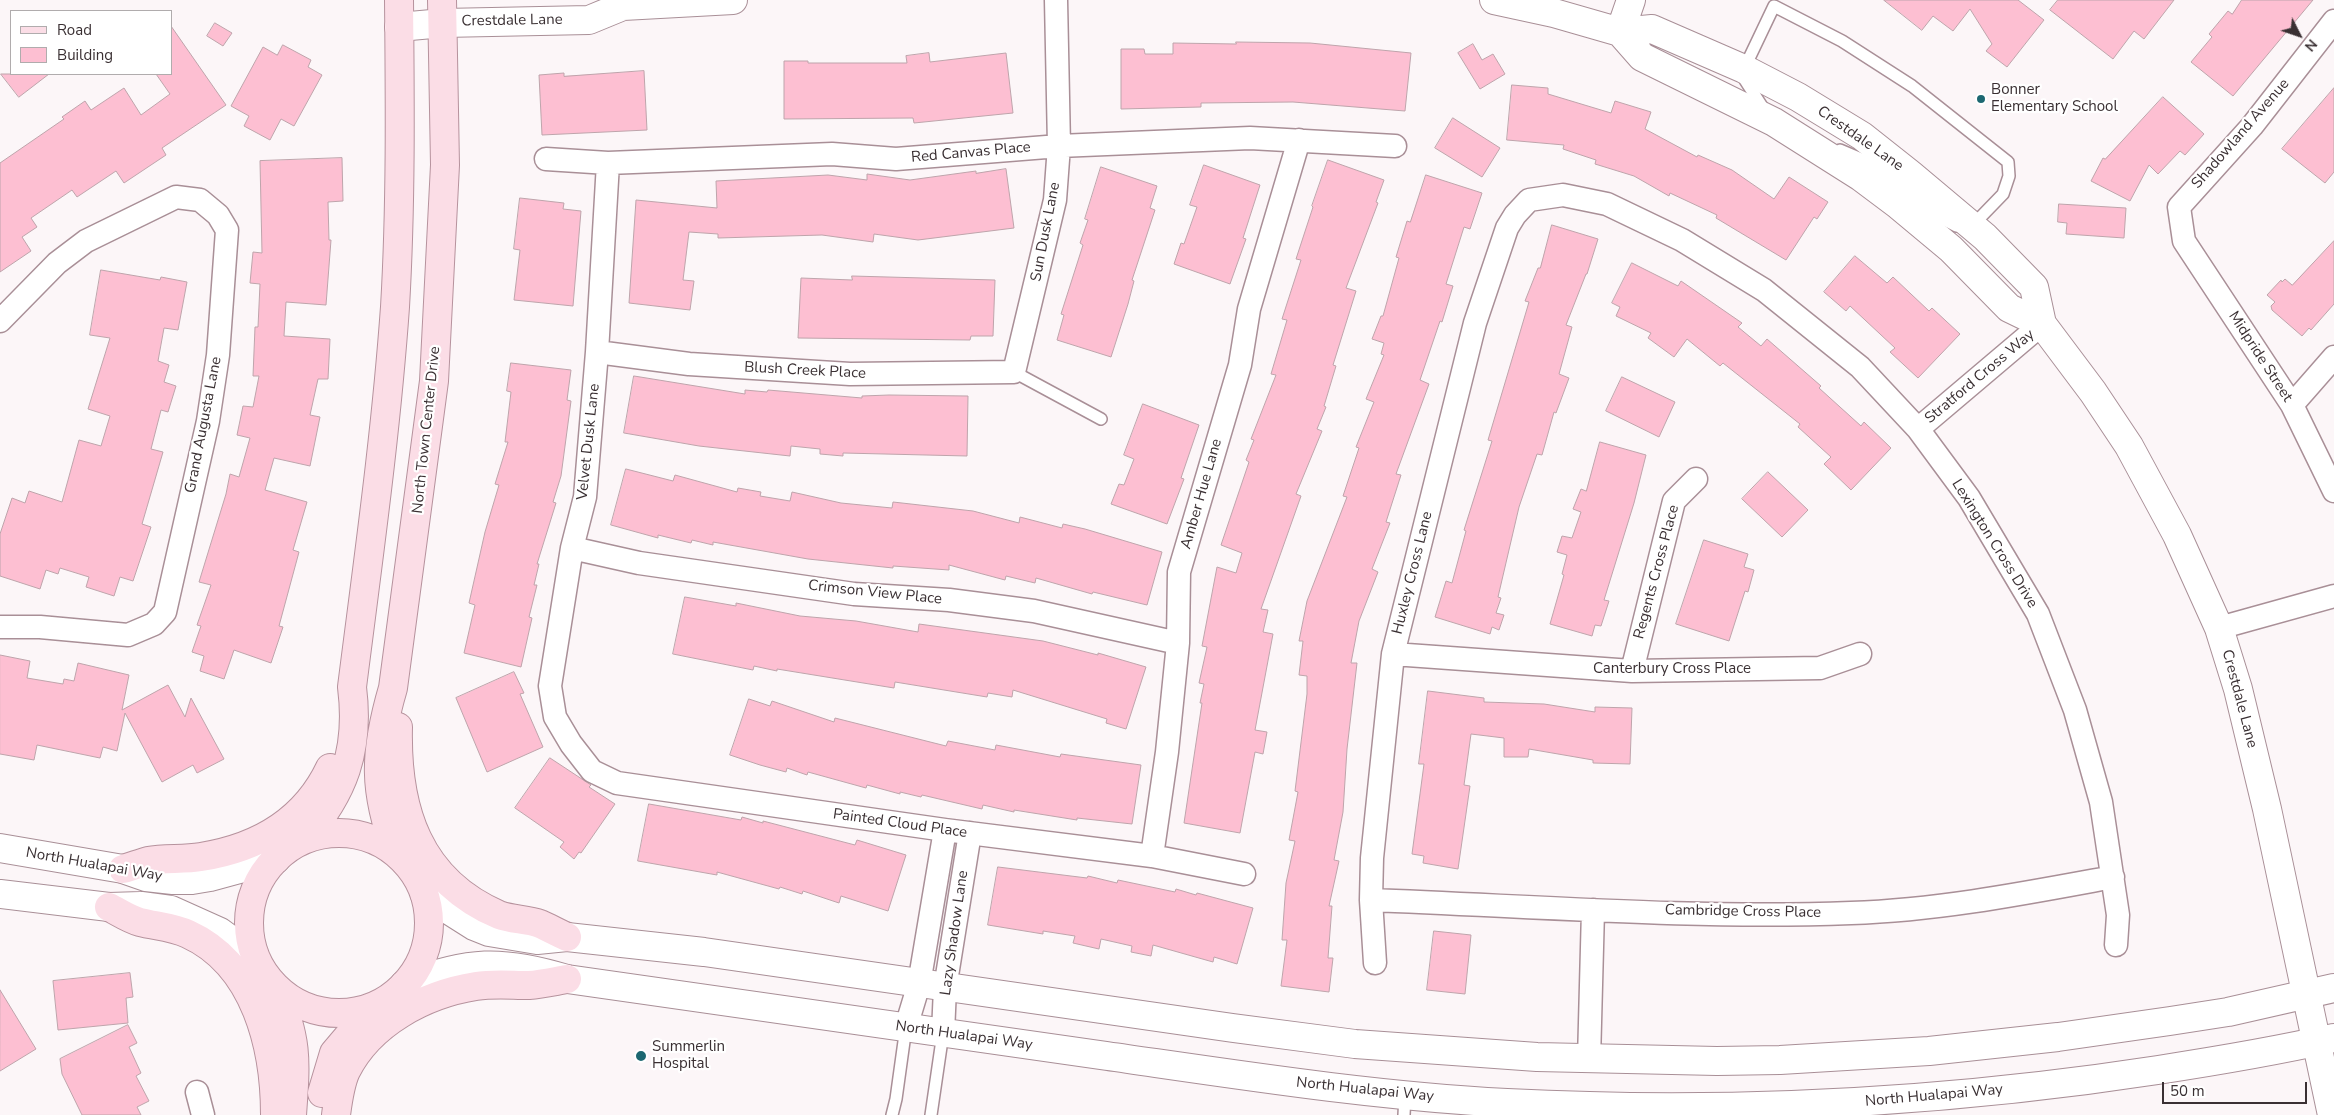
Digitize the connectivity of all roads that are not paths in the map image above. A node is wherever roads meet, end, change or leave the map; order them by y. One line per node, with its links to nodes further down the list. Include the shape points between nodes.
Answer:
1 (399, 0): 9 (main road)
2 (733, 0): 6 (main road, Crestdale Lane)
3 (1056, 0): 14 (street, Sun Dusk Lane)
4 (1494, 0): 10 (main road, Crestdale Lane)
5 (1631, 0): 10 (main road)
6 (617, 3): 7 (main road, Crestdale Lane, via 589,20)
7 (443, 12): 9 (main road, Crestdale Lane); 41 (main road, North Town Center Drive, via 445,165 434,380)
8 (2334, 21): 21 (street, Shadowland Avenue, via 2252,126 2179,207)
9 (399, 27): 40 (main road, via 400,161 393,334)
10 (1620, 32): 11 (main road, Crestdale Lane, via 1652,29); 12 (main road, Crestdale Lane, via 1642,58)
11 (1744, 70): 12 (lane, via 1745,80 1757,102); 20 (main road, Crestdale Lane, via 1798,97 1862,136); 20 (lane, via 1774,6 1842,41 1912,86 2008,162 2009,176 2003,194)
12 (1774, 122): 16 (main road, Crestdale Lane)
13 (1298, 140): 14 (street, Red Canvas Place, via 1250,138); 15 (street, Red Canvas Place); 36 (street, Amber Hue Lane, via 1249,309 1240,365 1179,572)
14 (1059, 146): 18 (street, Red Canvas Place, via 896,159 832,154); 26 (street, Sun Dusk Lane, via 1055,200)
15 (1395, 146)
16 (1819, 149): 20 (lane, via 1836,149 1866,161 1937,216 1964,229); 23 (main road, Crestdale Lane, via 1897,204 1963,261 2009,308)
17 (546, 159): 18 (street, Red Canvas Place)
18 (608, 162): 24 (street, Velvet Dusk Lane)
19 (1529, 200): 29 (street, Lexington Cross Drive, via 1563,195 1608,204 1682,240 1764,290 1860,366); 37 (street, Huxley Cross Lane, via 1507,228 1475,323)
20 (1974, 227): 23 (main road, Crestdale Lane, via 2034,287)
21 (2182, 227): 27 (street, Midpride Street, via 2184,241)
22 (0, 321): 34 (street, Grand Augusta Lane, via 57,263 86,240 176,197 200,200 218,215 227,230 218,355 208,421 165,612 154,624 128,635)
23 (2042, 324): 29 (street, Stratford Cross Way); 35 (main road, Crestdale Lane, via 2129,446 2177,535)
24 (597, 352): 26 (street, Blush Creek Place, via 689,364 850,374); 32 (street, Velvet Dusk Lane, via 585,497)
25 (2334, 358): 27 (street)
26 (1014, 372): 28 (lane)
27 (2292, 405): 31 (street, Midpride Street)
28 (1102, 419)
29 (1918, 429): 52 (street, Lexington Cross Drive, via 1969,498 2038,614 2075,710 2101,802)
30 (1696, 480): 39 (street, Regents Cross Place, via 1674,500)
31 (2334, 490)
32 (572, 548): 36 (street, Crimson View Place, via 639,563 854,594 949,600 1034,611); 42 (street, Velvet Dusk Lane, via 550,686 555,717)
33 (2334, 596): 35 (street)
34 (0, 627)
35 (2219, 628): 68 (main road, Crestdale Lane, via 2238,688 2263,790)
36 (1178, 643): 48 (street, Amber Hue Lane)
37 (1392, 654): 39 (street, Canterbury Cross Place); 55 (street, Huxley Cross Lane, via 1372,858)
38 (1860, 654): 39 (street, Canterbury Cross Place, via 1820,668)
39 (1632, 671)
40 (352, 687): 45 (main road, via 356,717 346,770 322,819); 50 (main road, via 340,715 334,752 324,780 307,805 279,829 218,854 148,861)
41 (393, 688): 47 (main road, North Town Center Drive, via 384,721 378,783 382,810); 58 (main road, via 400,785 413,830 430,860 447,881 472,901 501,916 539,924)
42 (571, 744): 43 (street, Painted Cloud Place, via 592,771 617,783)
43 (945, 830): 44 (street, Painted Cloud Place); 63 (street, Lazy Shadow Lane)
44 (970, 833): 48 (street, Painted Cloud Place); 66 (street, Lazy Shadow Lane)
45 (303, 840): 47 (main road, via 336,833 352,834 369,838); 49 (main road)
46 (0, 848): 50 (main road, North Hualapai Way)
47 (397, 854): 54 (main road, via 409,866)
48 (1152, 856): 51 (street, Painted Cloud Place)
49 (276, 859): 50 (main road, North Hualapai Way, via 192,880 146,877); 60 (main road, via 261,878 251,902 248,918)
50 (123, 869)
51 (1244, 874)
52 (2113, 877): 57 (street, Cambridge Cross Place, via 1958,905 1852,913); 59 (street, Lexington Cross Drive, via 2118,915)
53 (0, 894): 56 (main road, North Hualapai Way)
54 (425, 896): 58 (main road, via 459,918 489,932 537,940); 64 (main road, via 428,912 426,945 421,961)
55 (1371, 900): 57 (street, Cambridge Cross Place); 61 (street, Huxley Cross Lane)
56 (109, 907): 60 (main road, North Hualapai Way, via 141,906 171,910 220,932); 77 (main road, via 138,921 189,935 227,964 252,998 267,1039)
57 (1593, 910): 73 (street)
58 (567, 937): 63 (main road, via 843,970)
59 (2116, 945)
60 (254, 958): 65 (main road)
61 (1375, 963)
62 (567, 979): 64 (main road, North Hualapai Way, via 532,969 489,965 454,968); 70 (main road, North Hualapai Way); 80 (main road, via 529,985 478,985 457,989 414,1006 380,1028 357,1054 346,1072)
63 (919, 984): 66 (main road); 70 (street, Lazy Shadow Lane)
64 (404, 985): 69 (main road)
65 (275, 987): 69 (main road, via 308,1009 342,1014); 78 (main road, via 295,1044)
66 (945, 988): 71 (street, Lazy Shadow Lane); 73 (main road, via 1355,1044)
67 (2334, 988): 68 (main road)
68 (2306, 995): 72 (main road, Crestdale Lane); 73 (main road, via 2228,1012 2133,1027 1929,1051 1780,1060)
69 (374, 1006): 79 (main road, via 334,1052 323,1087)
70 (906, 1027): 71 (main road, North Hualapai Way); 81 (lane)
71 (943, 1033): 75 (main road, North Hualapai Way, via 1305,1084); 82 (lane)
72 (2325, 1040): 75 (main road, North Hualapai Way, via 2104,1078 1846,1103 1752,1106); 83 (main road, Crestdale Lane)
73 (1589, 1060)
74 (197, 1092): 76 (street)
75 (1404, 1105)
76 (203, 1115)
77 (274, 1115)
78 (292, 1115)
79 (319, 1115)
80 (336, 1115)
81 (892, 1115)
82 (932, 1115)
83 (2332, 1115)

